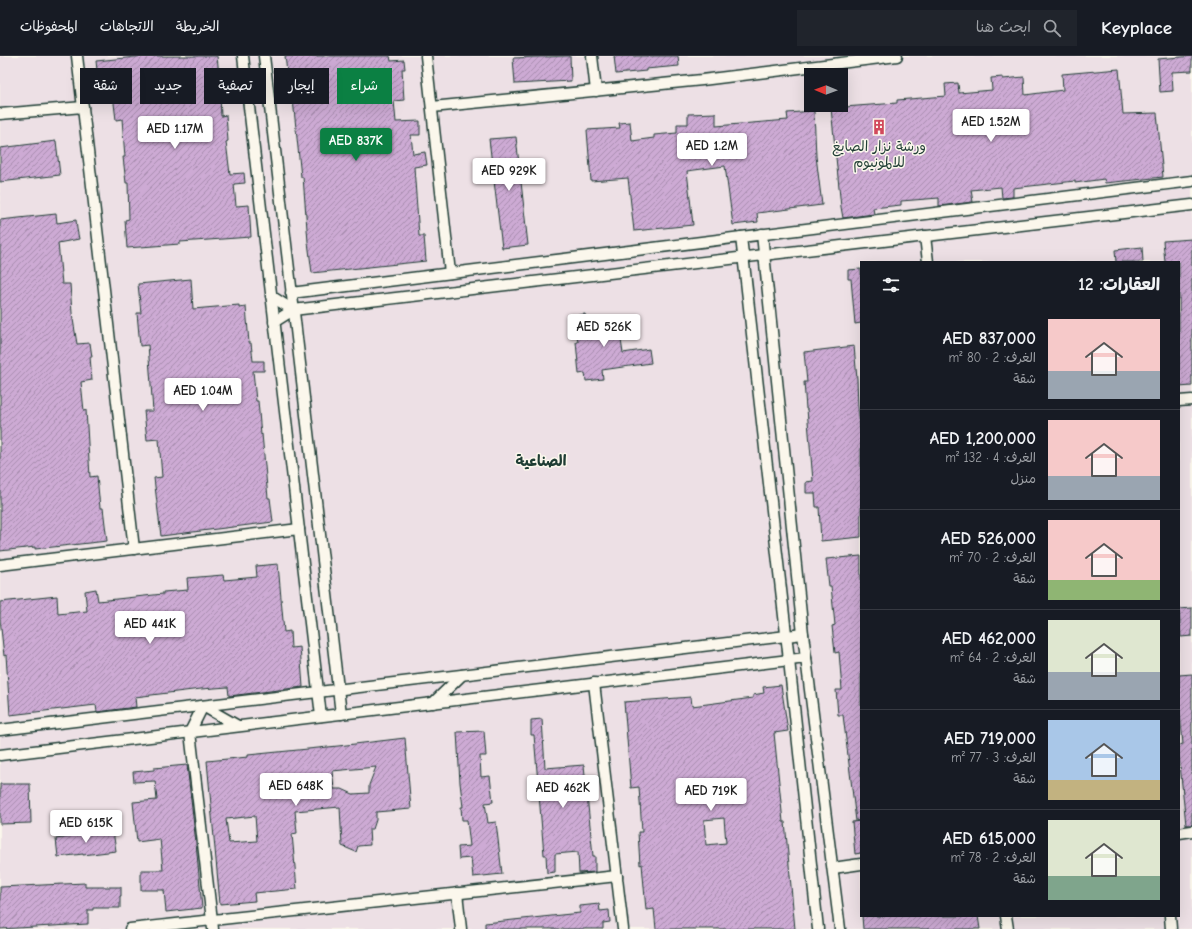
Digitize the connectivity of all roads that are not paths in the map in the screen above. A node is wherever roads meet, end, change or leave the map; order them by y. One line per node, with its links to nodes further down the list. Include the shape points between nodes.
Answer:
1 (77, 56): 8 (street)
2 (243, 56): 21 (street)
3 (264, 56): 20 (street)
4 (426, 56): 9 (street)
5 (592, 56): 7 (street)
6 (897, 56): 7 (street)
7 (596, 91): 9 (street)
8 (83, 107): 10 (street); 27 (street)
9 (432, 107): 19 (street)
10 (0, 114)
11 (1192, 181): 13 (street)
12 (1192, 205): 14 (street)
13 (762, 234): 15 (street); 16 (street)
14 (925, 236): 16 (street); 18 (street)
15 (741, 237): 17 (street); 19 (street)
16 (764, 255): 17 (street); 29 (street)
17 (743, 257): 22 (street); 30 (street)
18 (928, 261)
19 (450, 273): 20 (street)
20 (291, 293): 22 (street)
21 (271, 296): 22 (street); 23 (street)
22 (293, 310): 23 (street); 35 (street)
23 (274, 322): 26 (street)
24 (1192, 400): 25 (street)
25 (1180, 401)
26 (299, 529): 27 (street); 36 (street)
27 (134, 549): 28 (street)
28 (0, 565)
29 (803, 634): 30 (street); 31 (street)
30 (786, 636): 32 (street); 33 (street)
31 (806, 658): 32 (street); 48 (street)
32 (789, 660): 34 (street); 57 (street)
33 (462, 675): 35 (street); 37 (street)
34 (594, 683): 37 (street); 49 (street)
35 (338, 690): 36 (street); 39 (street)
36 (318, 692): 38 (street); 40 (street)
37 (433, 703): 39 (street)
38 (203, 706): 41 (street); 42 (street); 43 (street)
39 (341, 714): 40 (street)
40 (321, 716): 41 (street)
41 (238, 726): 43 (street)
42 (0, 730)
43 (190, 732): 44 (street); 53 (street)
44 (0, 755)
45 (1192, 831): 46 (street)
46 (1180, 833)
47 (860, 864): 48 (street)
48 (833, 868): 58 (street)
49 (617, 876): 50 (street); 56 (street)
50 (457, 893): 53 (street); 55 (street)
51 (1006, 917): 59 (street)
52 (1170, 917): 60 (street)
53 (213, 925): 54 (street)
54 (130, 929)
55 (461, 929)
56 (623, 929)
57 (818, 929)
58 (840, 929)
59 (1008, 929)
60 (1171, 929)

